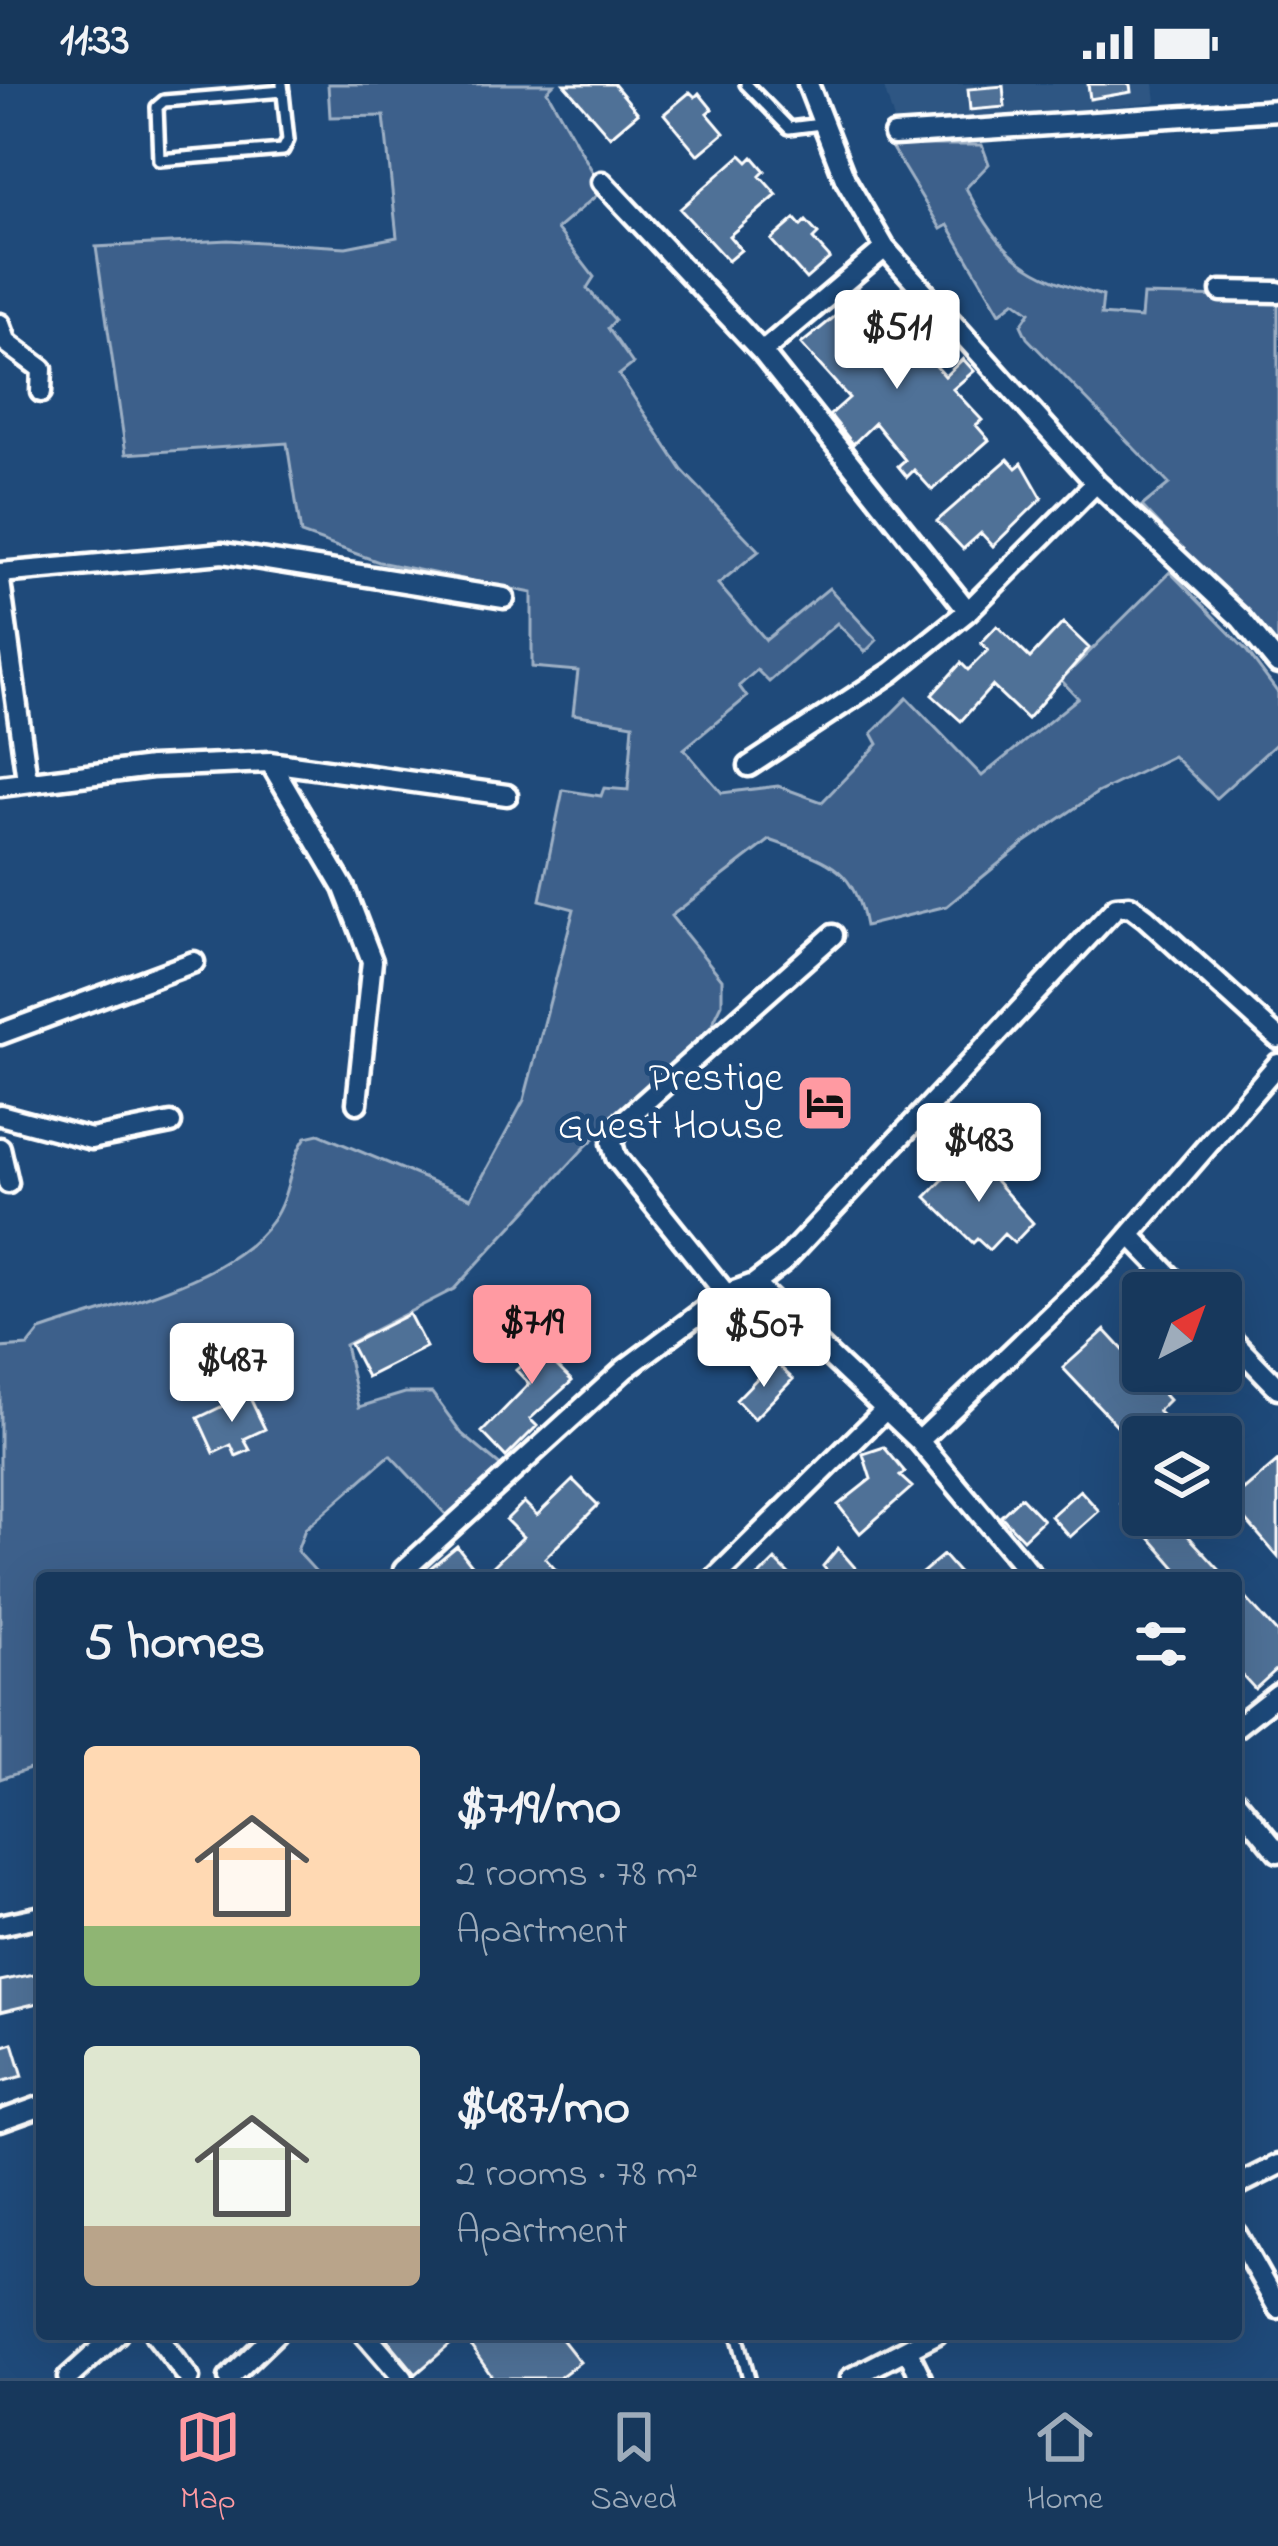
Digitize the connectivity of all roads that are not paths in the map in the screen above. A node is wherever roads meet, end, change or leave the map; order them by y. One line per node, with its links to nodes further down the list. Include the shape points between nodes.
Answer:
1 (746, 84): 5 (lane, via 789,128)
2 (808, 84): 5 (street)
3 (282, 88): 3 (lane, via 283,150 160,160 164,101)
4 (1278, 110): 6 (street)
5 (821, 124): 8 (street)
6 (894, 135)
7 (602, 182): 12 (street)
8 (884, 248): 12 (street); 14 (street)
9 (1221, 291): 10 (street)
10 (1278, 292)
11 (0, 324): 13 (street, via 7,343 42,369)
12 (762, 352): 17 (street)
13 (41, 392)
14 (1096, 483): 17 (street); 18 (street)
15 (0, 577): 16 (street, via 224,553); 21 (street)
16 (504, 598)
17 (968, 611): 20 (street)
18 (1278, 664)
19 (270, 762): 21 (street); 23 (street); 29 (street, via 344,888 372,961)
20 (749, 766)
21 (27, 781): 22 (street)
22 (0, 786)
23 (507, 795)
24 (833, 935): 37 (street, via 620,1124 613,1143)
25 (194, 962): 26 (street)
26 (0, 1034)
27 (1278, 1037): 36 (street, via 1146,918 1116,907 923,1118)
28 (1278, 1064): 34 (street)
29 (356, 1103)
30 (0, 1115): 31 (street, via 91,1139)
31 (171, 1123)
32 (0, 1148): 33 (street)
33 (8, 1183)
34 (1130, 1235): 35 (street); 41 (street)
35 (1166, 1272)
36 (754, 1284): 37 (street); 40 (street)
37 (726, 1294): 42 (street, via 609,1383)
38 (1242, 1351): 39 (street)
39 (1278, 1388)
40 (885, 1410): 41 (street); 43 (street)
41 (919, 1441): 44 (street)
42 (404, 1572)
43 (721, 1572)
44 (1029, 1572)
45 (1278, 1694): 46 (street)
46 (1242, 1722)
47 (1242, 1808): 48 (street)
48 (1278, 1852)
49 (36, 1917): 50 (street)
50 (0, 1925)
51 (36, 2108): 52 (street)
52 (0, 2121)
53 (1278, 2165): 54 (street)
54 (1242, 2183)
55 (1242, 2245): 56 (street)
56 (1278, 2308)
57 (110, 2340): 64 (street)
58 (160, 2340): 65 (street)
59 (269, 2340): 66 (street)
60 (370, 2340): 67 (street)
61 (738, 2340): 68 (lane)
62 (925, 2340): 63 (street)
63 (907, 2350): 69 (street); 70 (street)
64 (68, 2378)
65 (189, 2378)
66 (229, 2378)
67 (403, 2378)
68 (749, 2378)
69 (851, 2378)
70 (921, 2378)

